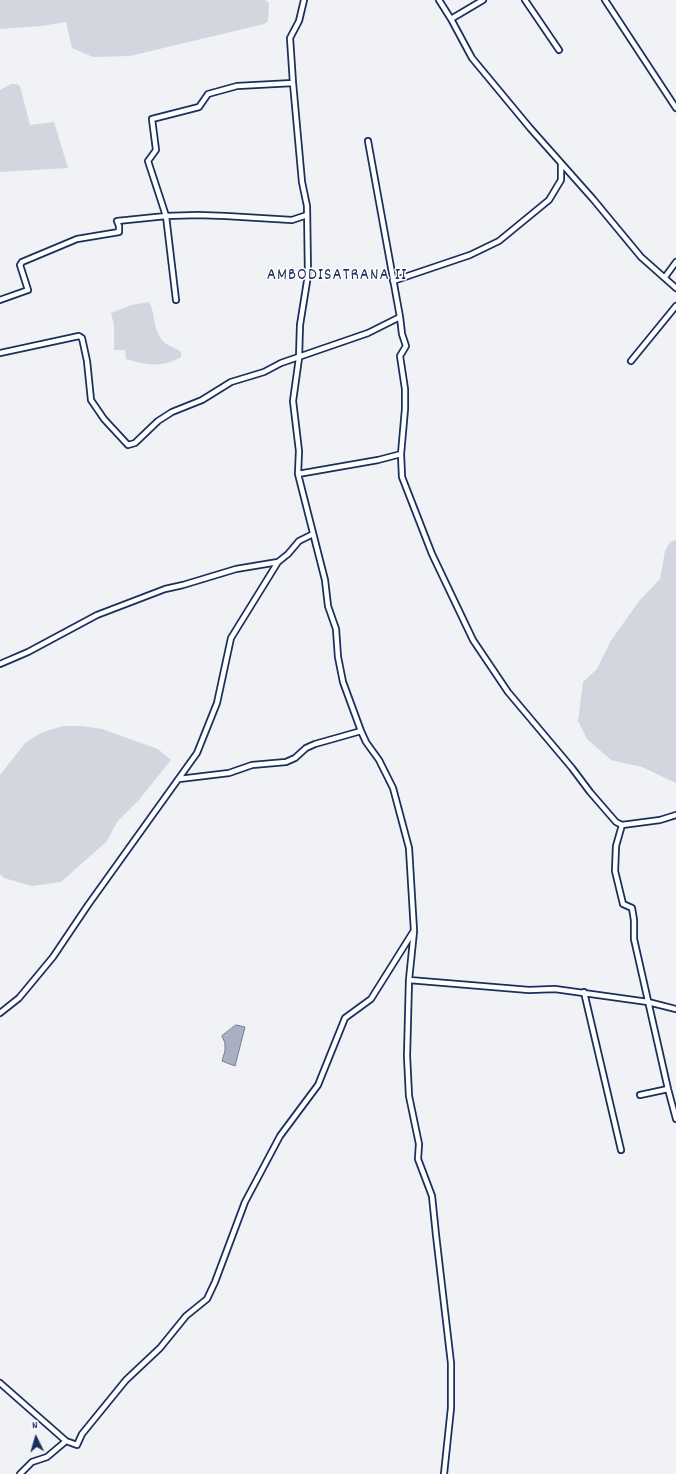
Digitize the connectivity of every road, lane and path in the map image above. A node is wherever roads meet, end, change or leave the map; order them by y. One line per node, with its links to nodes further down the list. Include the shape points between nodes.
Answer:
1 (304, 0): 8 (street, via 299,21 290,38)
2 (439, 0): 6 (street)
3 (483, 0): 6 (street)
4 (525, 0): 7 (street)
5 (605, 0): 9 (street)
6 (451, 19): 11 (street, via 472,58)
7 (559, 50)
8 (292, 83): 12 (street); 13 (street, via 237,86 208,94 199,107 152,119 156,150 148,161)
9 (676, 108)
10 (368, 141): 16 (street)
11 (561, 164): 15 (street, via 641,257); 16 (street, via 561,180 549,200 499,241 470,256)
12 (307, 215): 13 (street, via 292,220); 23 (street, via 308,275 300,325)
13 (166, 216): 18 (street, via 117,221 118,232 77,239 22,262 20,265 28,290); 19 (street)
14 (676, 262): 15 (street)
15 (665, 277): 17 (street)
16 (393, 281): 21 (street)
17 (676, 288)
18 (0, 300)
19 (176, 300)
20 (676, 306): 24 (street)
21 (400, 317): 23 (street, via 368,333); 25 (street, via 406,346 400,356 405,389)
22 (0, 353): 23 (street, via 79,336 82,338 91,400 128,445 135,443 158,420 172,412 202,400 231,382)
23 (299, 358): 26 (street, via 293,401 299,451)
24 (631, 361)
25 (401, 454): 26 (street); 33 (street, via 402,477 432,554 473,640 508,692 590,792)
26 (298, 474): 27 (street)
27 (313, 534): 28 (street, via 299,541); 30 (street, via 328,606 336,629 343,682)
28 (278, 562): 29 (street, via 236,568 165,589 97,615); 31 (street, via 231,638 218,703 197,753)
29 (0, 664)
30 (361, 731): 31 (street, via 306,748 286,762 252,765 229,773); 34 (street, via 393,788 408,848)
31 (178, 779): 39 (street, via 53,957 19,998)
32 (676, 815): 33 (street)
33 (622, 826): 37 (street, via 616,846 615,871 623,904 632,908 634,939)
34 (414, 931): 35 (street); 45 (street, via 371,1000 345,1018 318,1085 280,1136 245,1202 207,1299 186,1316 160,1348 126,1380 82,1434 77,1445)
35 (409, 980): 36 (street); 47 (street, via 409,1096 419,1144 418,1159 432,1196 451,1362 451,1408)
36 (584, 992): 37 (street); 43 (street)
37 (648, 1002): 38 (street); 40 (street)
38 (676, 1009)
39 (0, 1013)
40 (668, 1089): 41 (street); 42 (street)
41 (640, 1095)
42 (676, 1119)
43 (621, 1150)
44 (0, 1383): 45 (street)
45 (66, 1441): 46 (street, via 47,1457 32,1462)
46 (20, 1474)
47 (444, 1474)

